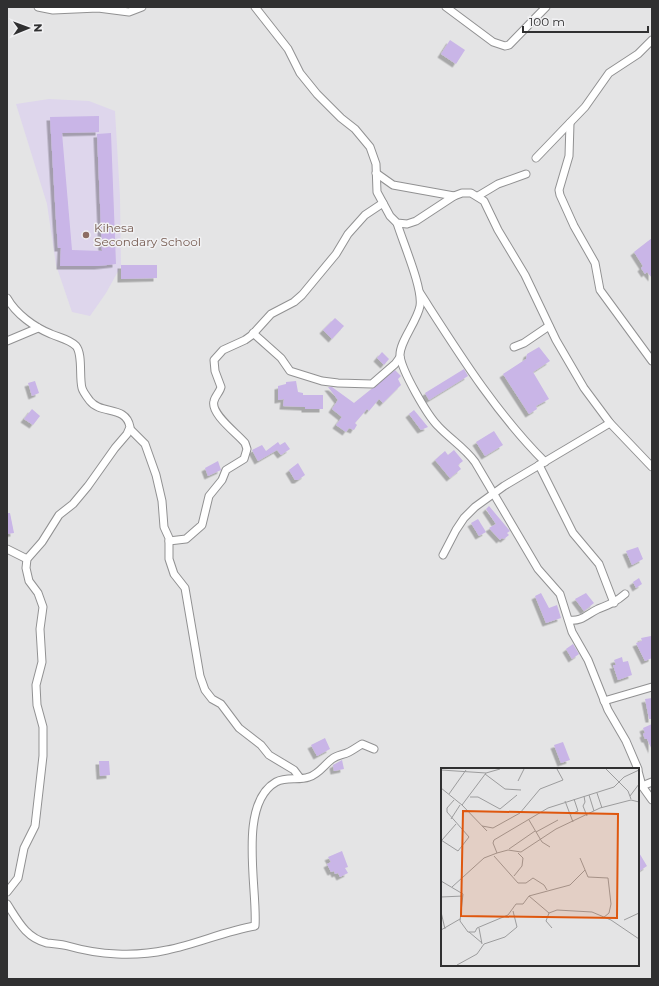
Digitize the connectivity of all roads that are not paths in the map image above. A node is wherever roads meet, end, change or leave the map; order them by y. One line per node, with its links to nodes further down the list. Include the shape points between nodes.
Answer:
1 (38, 7): 6 (street, via 53,10)
2 (142, 7): 6 (street, via 134,11)
3 (255, 7): 10 (street, via 288,49 300,73 317,94 355,129 370,147 374,155)
4 (446, 7): 5 (street, via 493,42 505,46 509,45)
5 (546, 7)
6 (126, 9)
7 (652, 40): 8 (street, via 638,54 608,73 593,98)
8 (570, 123): 9 (street); 24 (street, via 570,150 559,190 560,195 596,266 600,290)
9 (536, 158)
10 (376, 173): 12 (street, via 393,185); 14 (street, via 377,192)
11 (526, 174): 13 (street, via 498,184)
12 (454, 196): 13 (street, via 471,193); 15 (street, via 416,221)
13 (478, 196): 18 (street, via 484,201 498,230 515,255)
14 (383, 203): 15 (street); 20 (street, via 365,216 348,234 336,254 302,294 294,302 271,314)
15 (397, 224): 16 (street)
16 (420, 293): 23 (street, via 418,315 401,348); 27 (street, via 489,398)
17 (7, 298): 19 (street, via 21,315)
18 (549, 326): 22 (street); 25 (street, via 584,388)
19 (38, 328): 21 (street); 26 (street, via 67,340 76,347 79,353 82,389 94,406 102,410 119,412 128,422)
20 (253, 333): 23 (street, via 281,358 290,371 322,381 372,384); 30 (street, via 245,340 223,350 214,361 222,387 214,401 214,408 245,443 244,459 225,471 222,480 208,499 202,525 186,539)
21 (7, 342)
22 (514, 347)
23 (400, 357): 29 (street, via 432,419 468,452)
24 (652, 361)
25 (610, 423): 27 (street); 28 (street)
26 (130, 429): 30 (street, via 145,444 156,475); 33 (street, via 77,499 59,515 42,542)
27 (542, 464): 29 (street); 35 (street, via 573,533 599,564)
28 (652, 467)
29 (494, 493): 32 (street, via 464,518); 36 (street, via 538,569 560,594)
30 (169, 541): 42 (street, via 172,569 185,588 200,676 205,690 212,699 221,704 240,728 261,744 269,755 294,770)
31 (7, 549): 33 (street)
32 (443, 555)
33 (27, 559): 46 (street, via 29,581 38,593 43,607 40,629 42,662 36,686 37,705 43,726 43,756 35,826 24,848 18,878)
34 (625, 594): 35 (street)
35 (614, 603): 36 (street, via 579,620)
36 (569, 620): 38 (street, via 572,632 588,660)
37 (652, 687): 38 (street)
38 (604, 701): 40 (street)
39 (374, 749): 42 (street, via 362,744 333,758 307,778)
40 (637, 768)
41 (639, 774): 44 (street)
42 (300, 778): 47 (street, via 286,778 273,784 260,800 256,812 252,868 255,885 255,926 168,950 139,954 88,952 61,944 46,943 32,937 20,925)
43 (652, 782): 44 (street)
44 (642, 786): 45 (street)
45 (652, 800)
46 (7, 892)
47 (7, 904)

